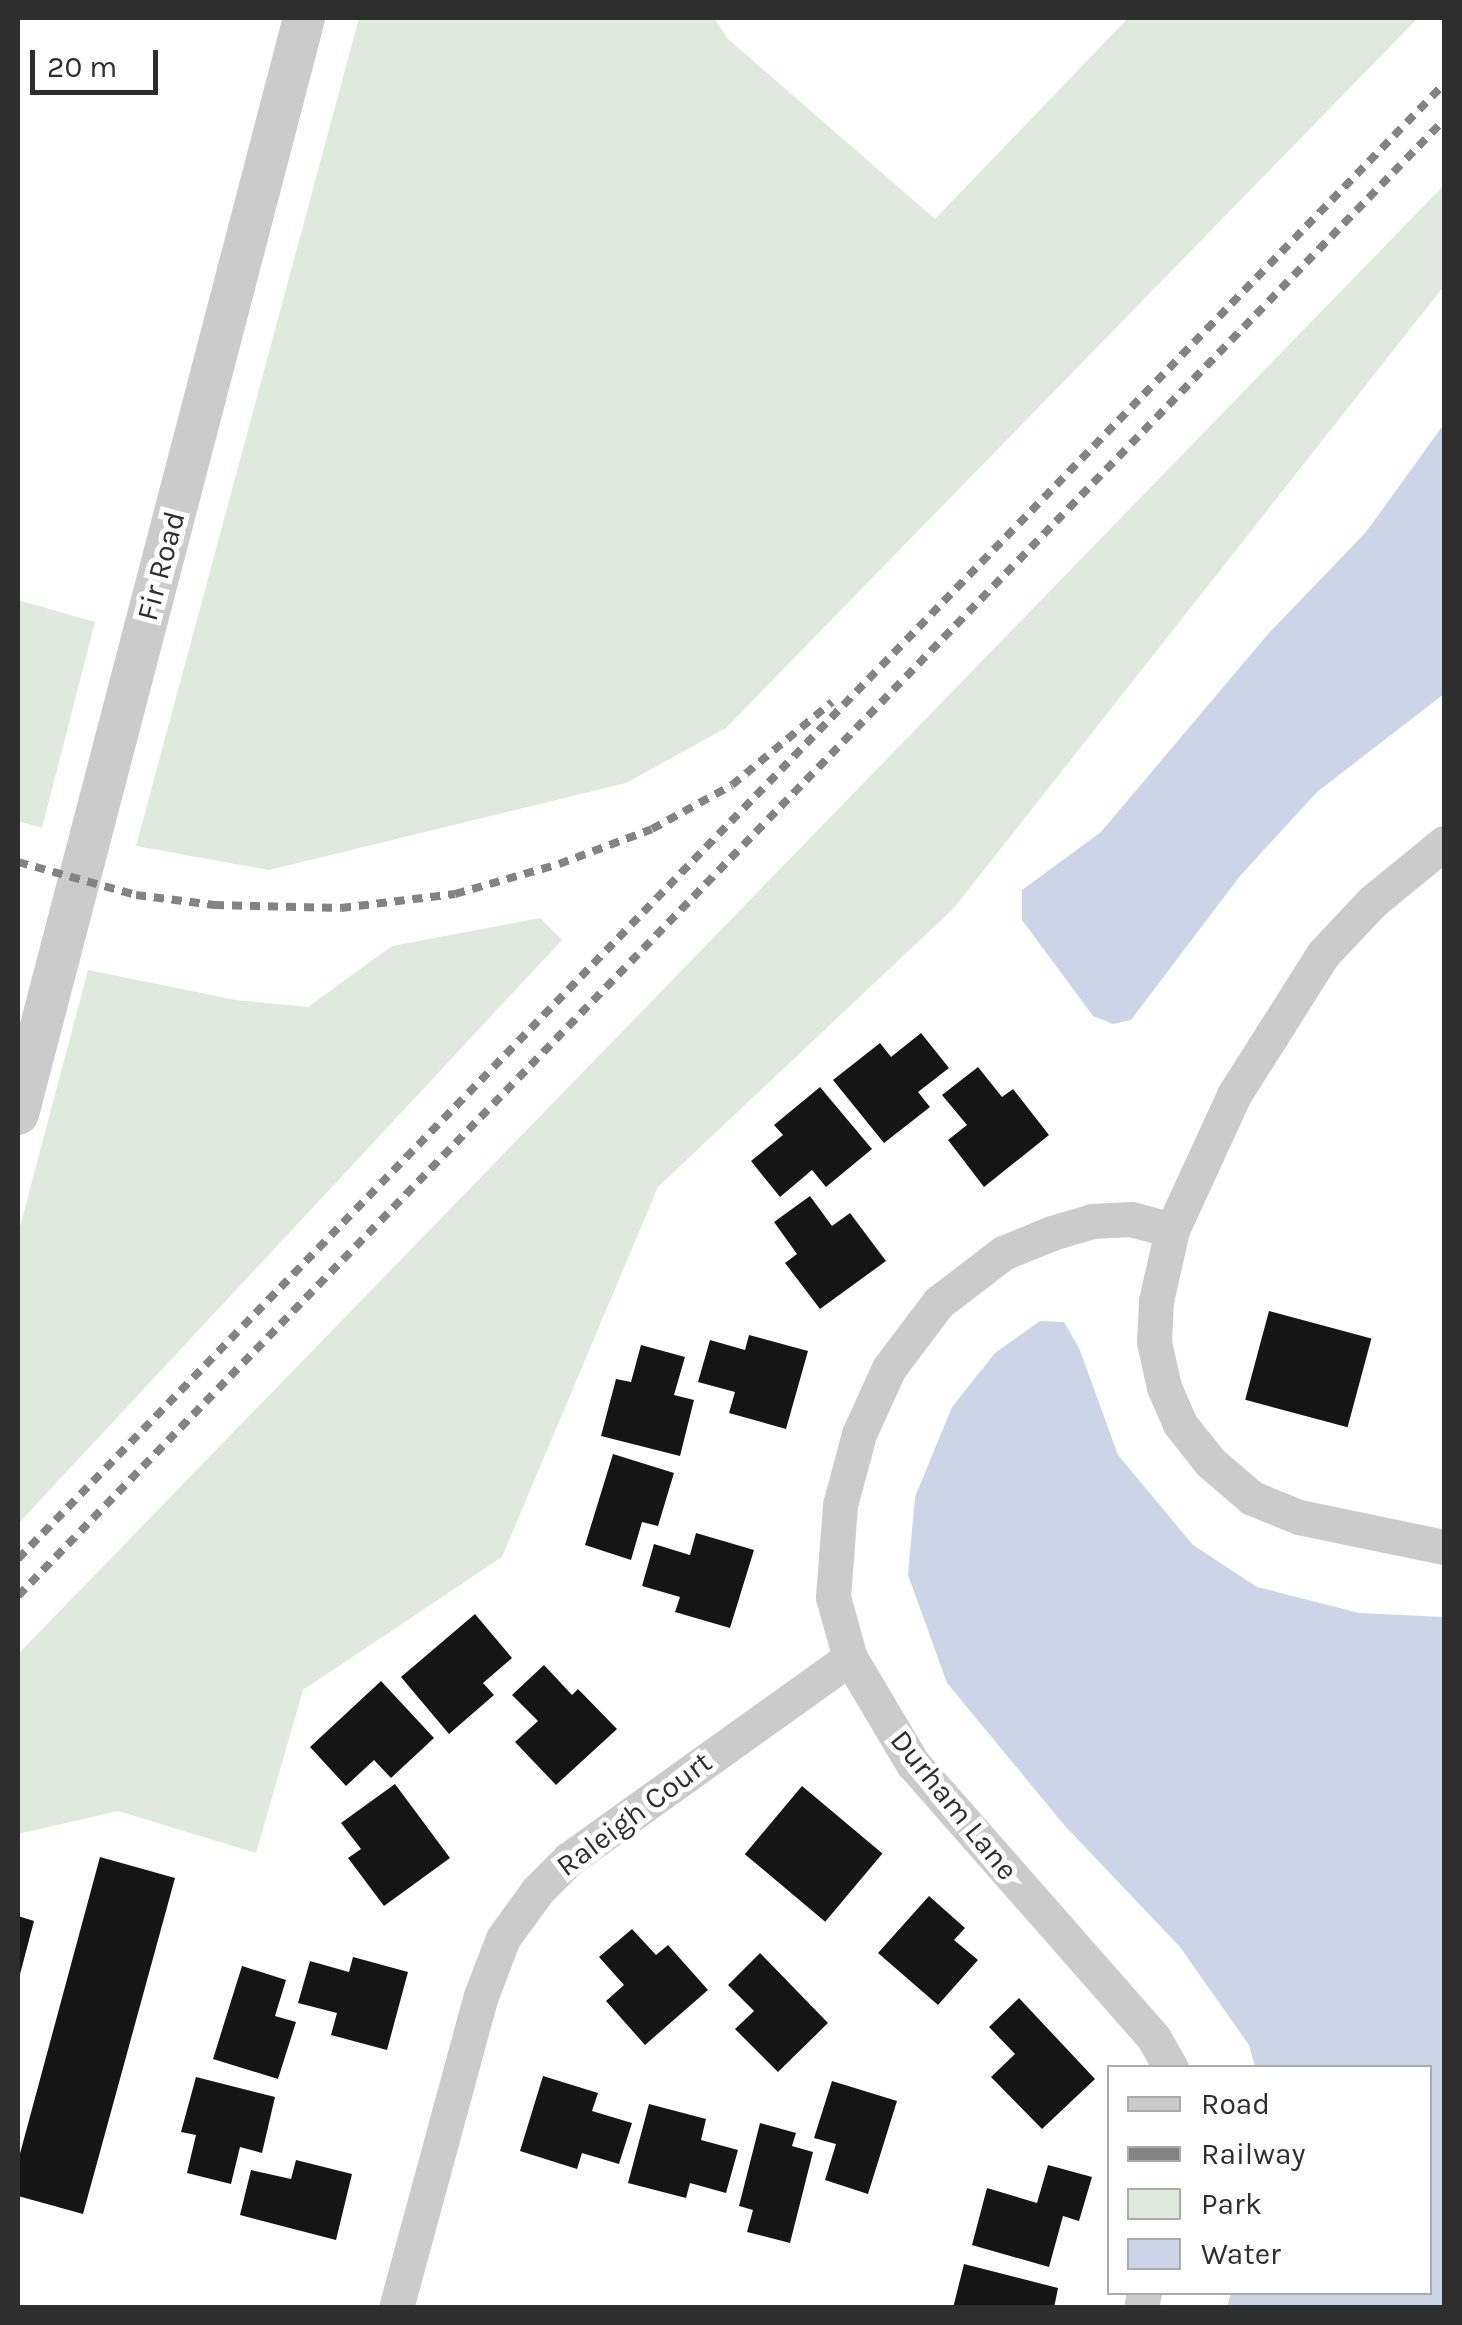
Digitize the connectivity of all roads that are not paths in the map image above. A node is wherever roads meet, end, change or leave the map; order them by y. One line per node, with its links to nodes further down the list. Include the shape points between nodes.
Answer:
1 (304, 18): 3 (street, Fir Road)
2 (1444, 842): 4 (street, via 1323,954 1234,1095)
3 (18, 1114)
4 (1172, 1230): 5 (street, via 1154,1342 1180,1424 1210,1462 1252,1498 1299,1516); 6 (street, Durham Lane, via 1131,1219 1066,1229 1003,1253 939,1302 890,1368 859,1434 840,1505 834,1597)
5 (1444, 1546)
6 (850, 1658): 7 (street, Durham Lane, via 913,1764 1154,2038); 8 (street, Raleigh Court, via 569,1858 503,1938 481,1996)
7 (1169, 2065)
8 (396, 2308)

